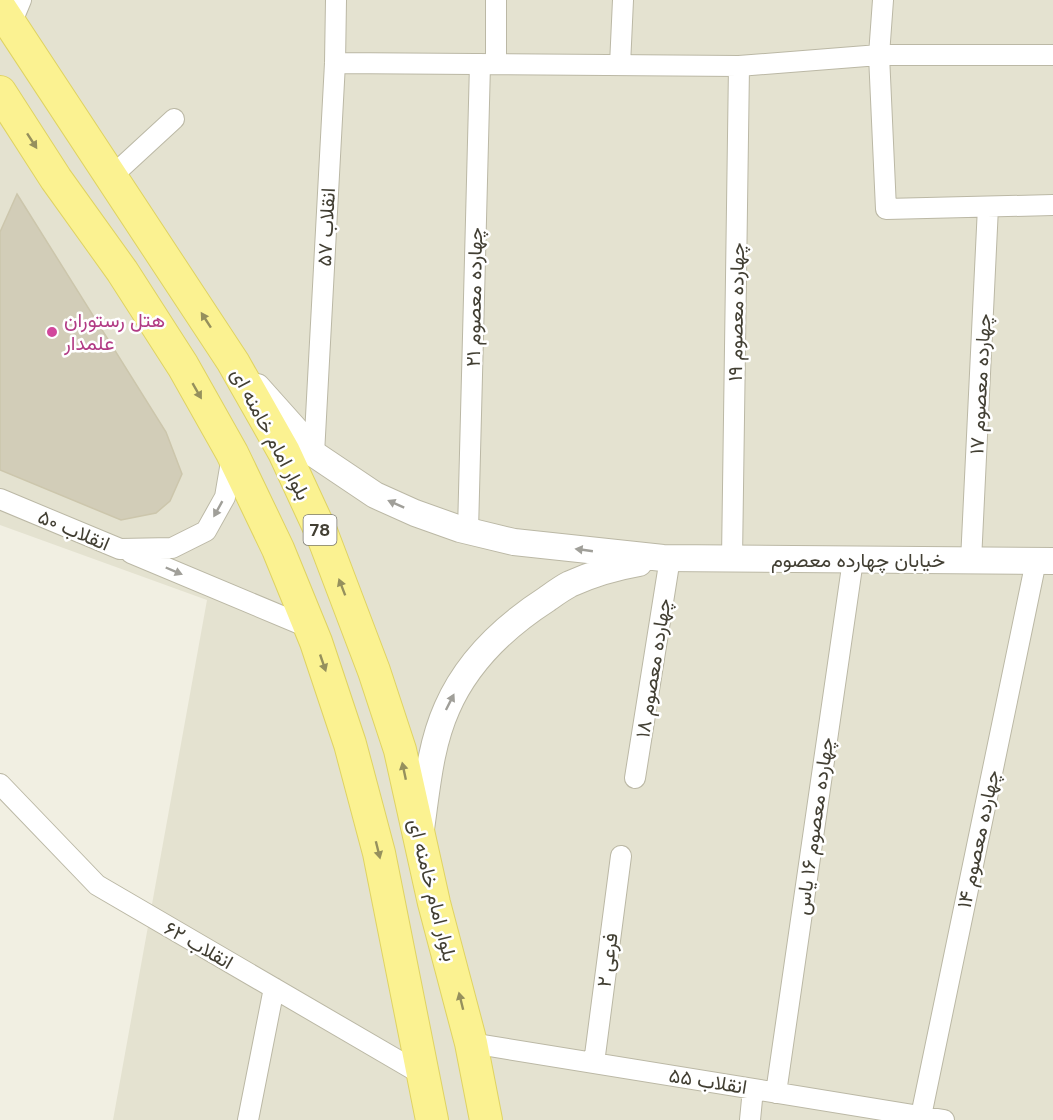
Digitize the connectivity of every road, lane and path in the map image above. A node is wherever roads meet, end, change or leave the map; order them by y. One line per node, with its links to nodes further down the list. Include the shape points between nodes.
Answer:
1 (336, 0): 8 (street, انقلاب ۵۷)
2 (496, 0): 9 (street, چهارده معصوم ۲۱)
3 (623, 0): 10 (street)
4 (883, 0): 6 (street)
5 (10, 11): 14 (main road, بلوار امام خامنه ای / 78)
6 (879, 55): 7 (street); 11 (street); 16 (street, via 886,209)
7 (1053, 55)
8 (335, 63): 9 (street); 19 (street, انقلاب ۵۷)
9 (488, 64): 10 (street); 21 (street, چهارده معصوم ۲۱)
10 (620, 65): 11 (street)
11 (739, 66): 24 (street, چهارده معصوم ۱۹)
12 (0, 92): 18 (main road, 78, one-way to 18, via 128,280)
13 (174, 119): 14 (street)
14 (111, 177): 17 (main road, بلوار امام خامنه ای / 78, one-way to 14)
15 (1053, 205): 16 (street)
16 (988, 207): 26 (street, چهارده معصوم ۱۷)
17 (233, 362): 19 (street); 31 (main road, بلوار امام خامنه ای / 78, one-way to 17, via 400,750 374,670 284,452)
18 (232, 453): 22 (street, انقلاب ۵۰, one-way to 22, via 225,497 206,531 172,548); 28 (main road, 78)
19 (314, 454): 21 (street, one-way to 19, via 375,495)
20 (0, 499): 22 (street, انقلاب ۵۰)
21 (468, 531): 23 (street, one-way to 21, via 514,542)
22 (120, 549): 28 (street, one-way to 28)
23 (667, 558): 24 (street, خیابان چهارده معصوم); 29 (street, چهارده معصوم ۱۸); 31 (street, one-way to 23, via 436,739 465,674 525,613 569,584 615,567)
24 (732, 559): 25 (street, خیابان چهارده معصوم)
25 (853, 560): 26 (street, خیابان چهارده معصوم); 38 (street, چهارده معصوم ۱۶ یاس)
26 (971, 561): 27 (street, خیابان چهارده معصوم)
27 (1044, 561): 39 (street, چهارده معصوم ۱۴)
28 (310, 628): 36 (main road, 78, one-way to 36, via 350,744 380,853)
29 (635, 778)
30 (0, 784): 33 (street, انقلاب ۶۲, via 97,885)
31 (419, 840): 34 (main road, بلوار امام خامنه ای / 78, one-way to 31)
32 (621, 856): 35 (street, فرعی ۲)
33 (274, 988): 36 (street, انقلاب ۶۲); 40 (street)
34 (471, 1043): 35 (street, انقلاب ۵۵); 42 (main road, بلوار امام خامنه ای / 78)
35 (594, 1063): 37 (street, انقلاب ۵۵)
36 (423, 1075): 41 (main road, 78)
37 (753, 1089): 38 (street, انقلاب ۵۵); 43 (street)
38 (776, 1093): 39 (street, انقلاب ۵۵)
39 (921, 1116): 44 (street, انقلاب ۵۵)
40 (248, 1120)
41 (432, 1120)
42 (486, 1120)
43 (750, 1120)
44 (944, 1120)

